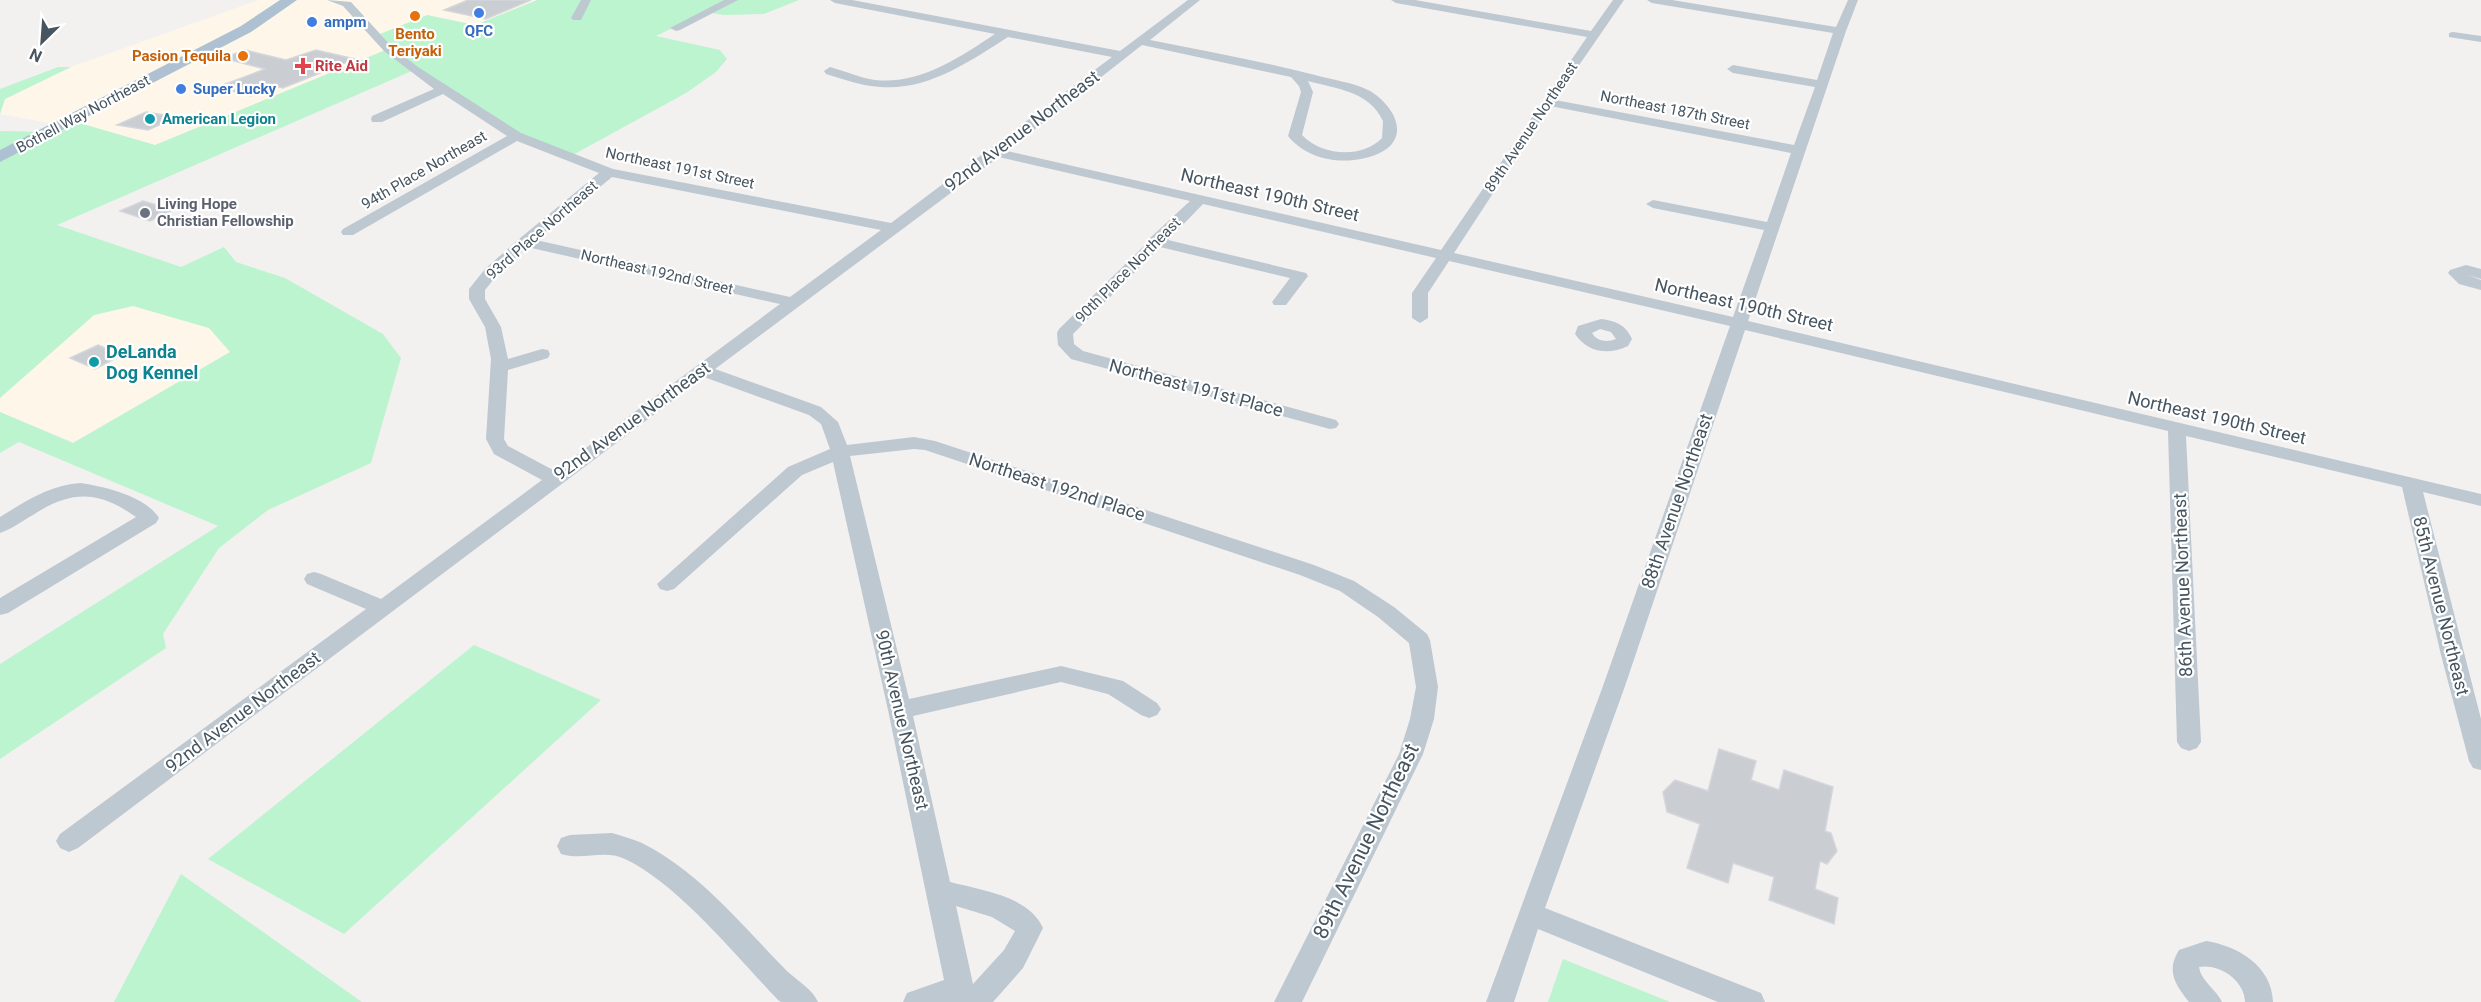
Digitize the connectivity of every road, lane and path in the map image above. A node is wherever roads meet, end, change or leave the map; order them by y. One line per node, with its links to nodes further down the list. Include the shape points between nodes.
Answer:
1 (291, 0): 30 (main road, Bothell Way Northeast, via 246,29)
2 (332, 0): 24 (street, Northeast 191st Street, via 347,4 388,49)
3 (586, 0): 11 (street)
4 (733, 0): 12 (street)
5 (835, 0): 14 (street)
6 (1195, 0): 18 (street, 92nd Avenue Northeast)
7 (1396, 0): 15 (street)
8 (1619, 0): 15 (street, 89th Avenue Northeast)
9 (1652, 0): 13 (street)
10 (1854, 0): 13 (street, 88th Avenue Northeast)
11 (577, 18)
12 (676, 28)
13 (1840, 31): 23 (street, 88th Avenue Northeast)
14 (1007, 32): 19 (street); 21 (street, via 950,68 916,79 882,84)
15 (1594, 34): 25 (street, 89th Avenue Northeast)
16 (2453, 35): 17 (street)
17 (2481, 39)
18 (1139, 41): 19 (street, 92nd Avenue Northeast); 22 (street)
19 (1121, 55): 29 (street, 92nd Avenue Northeast)
20 (1733, 69): 23 (street)
21 (830, 71)
22 (1295, 74): 22 (street, via 1307,92 1295,136 1299,143 1320,153 1353,157 1385,144 1391,127 1387,114 1364,93)
23 (1821, 84): 28 (street, 88th Avenue Northeast)
24 (444, 89): 26 (street); 27 (street, Northeast 191st Street)
25 (1547, 102): 28 (street, Northeast 187th Street); 39 (street, 89th Avenue Northeast)
26 (377, 119)
27 (516, 136): 31 (street, Northeast 191st Street); 36 (street, 94th Place Northeast)
28 (1798, 150): 34 (street, 88th Avenue Northeast)
29 (996, 152): 32 (street, Northeast 190th Street); 35 (street, 92nd Avenue Northeast)
30 (0, 157)
31 (609, 172): 35 (street, Northeast 191st Street); 38 (street, 93rd Place Northeast)
32 (1200, 199): 37 (street, 90th Place Northeast); 39 (street, Northeast 190th Street)
33 (1653, 204): 34 (street)
34 (1771, 227): 44 (street, 88th Avenue Northeast)
35 (892, 228): 41 (street, 92nd Avenue Northeast)
36 (348, 232)
37 (1155, 241): 42 (street, via 1300,276); 46 (street, 90th Place Northeast, via 1065,333)
38 (524, 242): 41 (street, Northeast 192nd Street); 48 (street, 93rd Place Northeast, via 477,289 477,299 493,327)
39 (1445, 255): 40 (street, Northeast 190th Street); 43 (street, 89th Avenue Northeast, via 1420,293)
40 (1624, 297): 44 (street, Northeast 190th Street); 45 (street)
41 (791, 302): 49 (street, 92nd Avenue Northeast)
42 (1280, 302)
43 (1420, 318)
44 (1737, 323): 51 (street, Northeast 190th Street); 69 (street, 88th Avenue Northeast, via 1614,686)
45 (1610, 326)
46 (1066, 345): 50 (street, Northeast 191st Place, via 1077,356)
47 (542, 354): 48 (street)
48 (499, 367): 53 (street, via 495,439 501,450)
49 (701, 370): 52 (street, via 815,411 829,422); 53 (street, 92nd Avenue Northeast)
50 (1330, 424)
51 (2176, 428): 54 (street, Northeast 190th Street); 64 (street, 86th Avenue Northeast)
52 (840, 452): 58 (street, Northeast 192nd Place, via 795,471); 61 (street, Northeast 192nd Place, via 914,443 928,445 1347,586); 63 (street, 90th Avenue Northeast)
53 (554, 478): 60 (street, 92nd Avenue Northeast)
54 (2411, 484): 55 (street, Northeast 190th Street); 65 (street, 85th Avenue Northeast)
55 (2481, 500)
56 (0, 526): 59 (street, via 51,497 83,489 119,500 149,518)
57 (314, 579): 60 (street)
58 (667, 584)
59 (0, 608)
60 (383, 608): 66 (street, 92nd Avenue Northeast)
61 (1419, 640): 73 (street, 89th Avenue Northeast, via 1427,687 1411,753)
62 (1149, 709): 63 (street, via 1115,687 1061,674)
63 (900, 710): 68 (street, 90th Avenue Northeast)
64 (2189, 742)
65 (2481, 761)
66 (69, 841)
67 (570, 846): 71 (street, via 614,844 640,854 677,879 788,991)
68 (940, 891): 70 (street, 90th Avenue Northeast); 70 (street, via 1014,914 1030,928 1011,963)
69 (1530, 914): 74 (street, 88th Avenue Northeast); 75 (street)
70 (967, 997): 72 (street)
71 (804, 1002)
72 (917, 1002)
73 (1288, 1002)
74 (1500, 1002)
75 (1751, 1002)
76 (2208, 1002): 77 (street, via 2190,984 2186,974 2189,959 2197,955 2219,957 2242,969 2258,988)
77 (2259, 1002)

